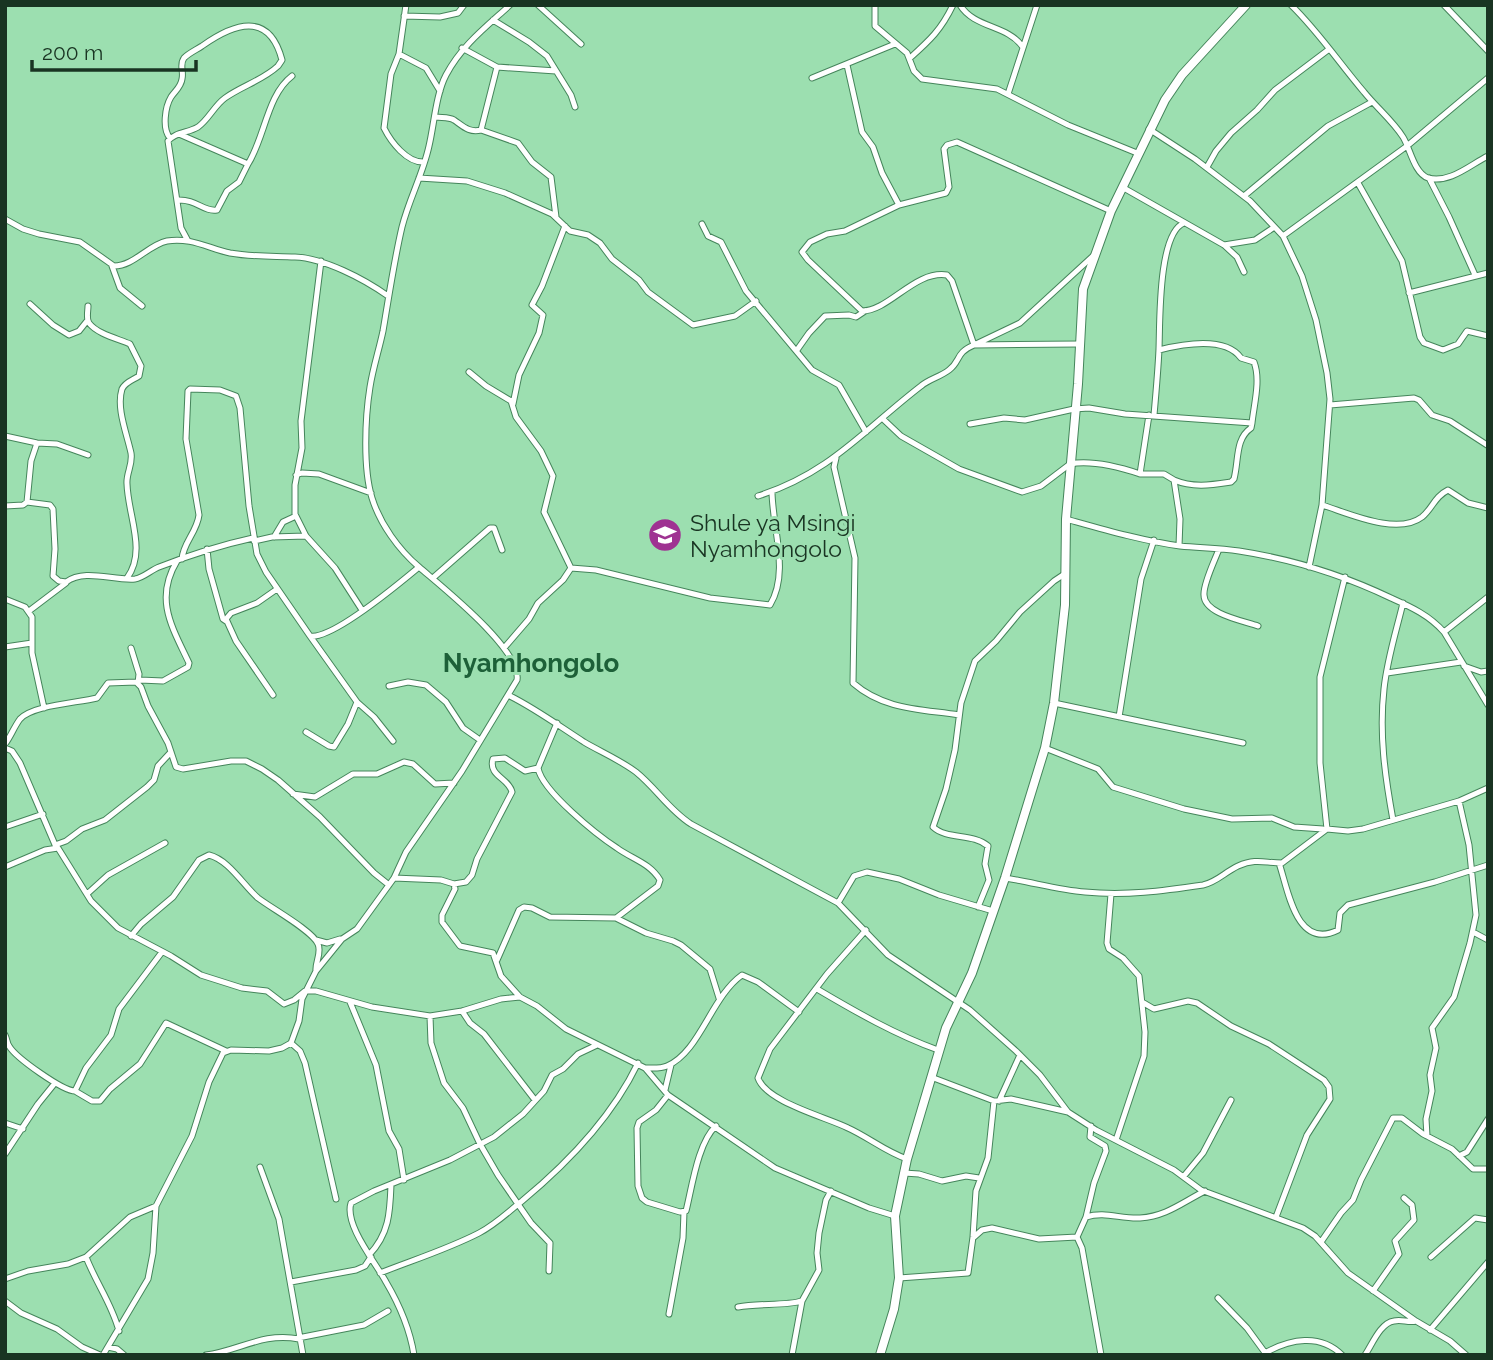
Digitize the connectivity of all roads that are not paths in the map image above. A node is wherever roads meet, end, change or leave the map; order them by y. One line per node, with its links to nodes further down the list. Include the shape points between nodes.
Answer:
1 (406, 5): 12 (street)
2 (464, 5): 12 (street, via 447,16)
3 (510, 5): 13 (street)
4 (538, 5): 14 (street)
5 (875, 5): 15 (street, via 875,26)
6 (953, 5): 21 (street, via 937,33)
7 (960, 5): 16 (street, via 970,17 1014,37)
8 (1037, 5): 16 (street)
9 (1291, 5): 18 (street)
10 (1445, 5): 19 (street)
11 (1239, 7): 34 (main road, via 1182,75)
12 (404, 16): 20 (street)
13 (493, 20): 17 (street); 24 (street, via 540,50)
14 (582, 44)
15 (895, 44): 21 (street); 22 (street)
16 (1022, 46): 29 (street)
17 (462, 48): 23 (street); 28 (street)
18 (1328, 50): 30 (street); 42 (street, via 1275,90 1231,132)
19 (1488, 51)
20 (399, 54): 28 (street, via 426,68); 40 (street, via 391,74 384,128 410,159)
21 (909, 58): 29 (street, via 922,79 985,86)
22 (847, 65): 26 (street); 49 (street, via 863,132)
23 (497, 67): 24 (street); 33 (street)
24 (555, 71): 31 (street)
25 (292, 76): 41 (street, via 276,92)
26 (812, 78)
27 (1488, 78): 37 (street)
28 (440, 92): 32 (street)
29 (1008, 94): 38 (street)
30 (1371, 102): 37 (street); 47 (street, via 1328,126)
31 (575, 107)
32 (436, 117): 33 (street); 40 (street)
33 (481, 130): 51 (street, via 513,140 551,177)
34 (1149, 130): 38 (main road); 42 (street)
35 (179, 134): 36 (street); 36 (street, via 206,121 223,99 281,63 279,51 263,30 247,25 232,28 183,60 181,82 167,104); 41 (street)
36 (170, 138): 48 (street)
37 (1407, 146): 44 (street, via 1419,170); 45 (street)
38 (1137, 153): 46 (main road)
39 (1488, 156): 44 (street, via 1459,173)
40 (424, 162): 43 (street)
41 (248, 164): 48 (street, via 217,210)
42 (1207, 167): 47 (street)
43 (419, 178): 51 (street, via 467,181); 67 (street)
44 (1429, 178): 65 (street)
45 (1358, 183): 57 (street); 66 (street, via 1402,261)
46 (1122, 187): 50 (main road); 53 (street)
47 (1244, 196): 56 (street)
48 (177, 200): 58 (street)
49 (899, 205): 50 (street, via 946,194 944,149 957,142); 72 (street, via 802,249 808,260)
50 (1111, 211): 60 (main road)
51 (556, 217): 55 (street)
52 (5, 219): 62 (street, via 39,234 80,242)
53 (1184, 223): 59 (street); 77 (street, via 1171,238 1161,283)
54 (702, 225): 68 (street, via 708,236 721,242)
55 (565, 226): 68 (street, via 595,239 648,292 693,325 735,316); 80 (street, via 532,305 543,315 542,325 519,375)
56 (1273, 228): 57 (street); 59 (street, via 1255,240)
57 (1283, 236): 81 (street, via 1313,307)
58 (188, 241): 61 (street, via 229,253); 62 (street, via 165,242)
59 (1224, 244): 63 (street)
60 (1093, 256): 75 (main road, via 1083,289); 76 (street, via 1020,323)
61 (321, 261): 67 (street); 95 (street)
62 (112, 266): 71 (street, via 120,288)
63 (1244, 272)
64 (1488, 273): 65 (street)
65 (1475, 275): 66 (street)
66 (1409, 293): 74 (street, via 1424,343 1443,350 1458,344 1467,331)
67 (388, 296): 99 (street, via 368,407)
68 (755, 301): 78 (street)
69 (30, 304): 73 (street, via 69,335)
70 (88, 306): 73 (street)
71 (142, 306)
72 (865, 311): 76 (street, via 928,277 947,275); 78 (street, via 856,317 825,316)
73 (87, 321): 123 (street, via 130,344 141,366 139,376 122,391 132,463 127,483 137,553 134,570)
74 (1488, 335)
75 (1079, 344): 76 (street); 82 (main road)
76 (974, 345): 84 (street, via 962,351 949,370 923,384)
77 (1159, 350): 83 (street); 85 (street, via 1221,345 1254,362 1257,386)
78 (797, 351): 87 (street, via 812,370 839,385)
79 (469, 372): 80 (street)
80 (513, 404): 119 (street, via 516,417 553,474 544,512)
81 (1330, 405): 90 (street, via 1414,398 1432,415); 103 (street)
82 (1074, 409): 83 (street); 86 (street, via 1025,420 1004,418); 93 (main road)
83 (1151, 415): 85 (street); 94 (street)
84 (883, 419): 87 (street); 93 (street, via 901,436 959,469 1022,492 1041,486)
85 (1252, 423): 97 (street, via 1240,440 1231,482)
86 (970, 424)
87 (866, 432): 92 (street)
88 (5, 436): 89 (street)
89 (37, 443): 91 (street, via 57,444); 102 (street)
90 (1487, 445)
91 (88, 455)
92 (836, 458): 98 (street, via 802,480); 150 (street, via 834,467 855,558 853,683 868,695 902,708)
93 (1070, 464): 94 (street, via 1094,463); 107 (main road)
94 (1140, 474): 96 (street, via 1164,474)
95 (296, 475): 99 (street, via 314,473); 106 (street)
96 (1174, 480): 97 (street); 101 (street)
97 (1187, 485): 101 (street)
98 (772, 491): 100 (street); 119 (street, via 780,562 770,605 709,598)
99 (370, 493): 117 (street, via 378,515)
100 (758, 496)
101 (1177, 496): 112 (street)
102 (27, 502): 104 (street); 124 (street, via 53,509 53,576)
103 (1322, 505): 105 (street, via 1386,525 1418,519 1448,490 1468,503); 118 (street)
104 (5, 506)
105 (1488, 508)
106 (296, 516): 108 (street); 109 (street, via 283,522)
107 (1066, 519): 111 (street); 120 (main road)
108 (306, 536): 109 (street); 129 (street, via 335,568)
109 (274, 537): 110 (street)
110 (254, 539): 113 (street); 116 (street, via 236,396 220,390 190,389 186,433 199,515); 125 (street, via 261,564)
111 (1154, 540): 112 (street); 151 (street, via 1141,579)
112 (1179, 546): 114 (street)
113 (207, 549): 116 (street); 131 (street)
114 (1219, 549): 118 (street); 132 (street, via 1203,594 1205,603)
115 (502, 550): 121 (street, via 497,532 490,528)
116 (179, 560): 123 (street, via 137,579); 142 (street, via 167,580 166,606 188,667 163,681)
117 (419, 567): 121 (street); 129 (street)
118 (1309, 567): 122 (street)
119 (571, 568): 138 (street)
120 (1066, 573): 147 (main road); 150 (street, via 1008,623 975,661)
121 (434, 577): 138 (street)
122 (1345, 577): 128 (street); 168 (street, via 1320,677)
123 (127, 578): 124 (street, via 80,575)
124 (66, 582): 130 (street)
125 (277, 589): 131 (street, via 231,613); 134 (street)
126 (1488, 597): 133 (street)
127 (5, 599): 130 (street)
128 (1403, 603): 133 (street); 141 (street)
129 (362, 610): 134 (street, via 328,632)
130 (29, 611): 135 (street, via 34,623)
131 (226, 621): 144 (street)
132 (1258, 626)
133 (1444, 632): 139 (street)
134 (310, 636): 146 (street)
135 (32, 643): 136 (street); 149 (street)
136 (5, 647)
137 (131, 648): 142 (street)
138 (504, 648): 145 (street, via 518,676)
139 (1463, 664): 140 (street); 141 (street); 148 (street)
140 (1488, 671)
141 (1387, 673): 166 (street, via 1382,741)
142 (139, 682): 149 (street, via 112,682 97,698); 159 (street)
143 (389, 686): 154 (street, via 426,685 446,702 463,728)
144 (273, 695)
145 (510, 696): 152 (street); 154 (street)
146 (356, 702): 153 (street, via 334,747); 155 (street)
147 (1055, 703): 151 (street); 158 (main road)
148 (1488, 705)
149 (44, 708): 157 (street, via 26,714)
150 (959, 715): 182 (street, via 946,789 933,827 988,846 985,863 989,878)
151 (1119, 717): 156 (street)
152 (557, 723): 160 (street); 181 (street, via 637,773 671,810 691,824)
153 (306, 732)
154 (480, 740): 161 (street)
155 (393, 741)
156 (1243, 743)
157 (5, 746): 165 (street, via 17,757)
158 (1045, 748): 168 (street, via 1092,765 1113,787 1184,809); 176 (main road)
159 (171, 751): 163 (street, via 176,767 183,769 246,761); 170 (street, via 147,787 105,820)
160 (538, 768): 177 (street, via 525,771 505,758 494,759 493,771 512,792 472,875 466,882); 184 (street, via 564,806 659,877 658,886)
161 (454, 783): 163 (street, via 435,784 413,764 404,762 377,774 353,774 315,797); 175 (street, via 406,852)
162 (1488, 788): 164 (street)
163 (292, 794): 178 (street)
164 (1459, 801): 166 (street); 174 (street)
165 (43, 814): 167 (street); 170 (street)
166 (1393, 820): 168 (street, via 1348,831)
167 (5, 827)
168 (1326, 829): 171 (street)
169 (165, 843): 179 (street, via 108,875)
170 (55, 846): 173 (street); 179 (street)
171 (1279, 863): 174 (street, via 1297,919 1320,934 1338,930 1340,914 1348,905); 180 (street, via 1250,862 1203,885)
172 (1488, 865): 174 (street)
173 (5, 867)
174 (1471, 870): 186 (street, via 1476,910)
175 (394, 878): 177 (street); 178 (street)
176 (1005, 878): 180 (street); 183 (main road)
177 (454, 884): 192 (street, via 442,922 460,946 490,951)
178 (389, 885): 188 (street, via 357,929)
179 (87, 894): 187 (street, via 106,917)
180 (1111, 894): 200 (street, via 1107,943 1136,972)
181 (838, 903): 182 (street, via 855,876 867,872); 185 (street)
182 (978, 907): 183 (street)
183 (993, 911): 199 (main road)
184 (617, 918): 192 (street, via 550,917 524,907); 197 (street, via 681,945 710,969)
185 (866, 930): 194 (street); 199 (street, via 902,966)
186 (1473, 932): 190 (street); 226 (street, via 1454,997 1432,1028 1436,1048)
187 (131, 936): 189 (street, via 209,855 221,860 258,898); 191 (street)
188 (342, 939): 189 (street); 193 (street)
189 (316, 940): 193 (street)
190 (1488, 940)
191 (162, 952): 195 (street, via 201,975 267,991 284,1004); 215 (street, via 120,1009 111,1035)
192 (497, 960): 196 (street, via 501,976)
193 (316, 971): 195 (street)
194 (817, 989): 202 (street); 208 (street)
195 (305, 991): 198 (street, via 316,990); 205 (street)
196 (520, 998): 201 (street); 206 (street)
197 (719, 998): 202 (street, via 742,975); 211 (street, via 690,1045)
198 (350, 1002): 203 (street); 237 (street, via 376,1065)
199 (958, 1002): 208 (main road); 209 (street)
200 (1142, 1002): 227 (street, via 1144,1056); 248 (street, via 1154,1009 1197,1003 1269,1044 1329,1087 1330,1099 1307,1135)
201 (462, 1011): 203 (street); 217 (street)
202 (799, 1012): 231 (street, via 770,1049 759,1082 774,1096)
203 (430, 1016): 228 (street, via 431,1043 441,1076)
204 (6, 1039): 214 (street, via 17,1055)
205 (291, 1043): 207 (street, via 269,1051); 242 (street, via 305,1063)
206 (597, 1045): 210 (street); 217 (street, via 552,1074)
207 (226, 1051): 215 (street, via 166,1023 140,1064 100,1101); 244 (street, via 209,1082 188,1146)
208 (939, 1051): 213 (main road)
209 (1020, 1055): 219 (street); 220 (street)
210 (638, 1063): 212 (street); 243 (street, via 625,1090 590,1135)
211 (671, 1065): 212 (street); 216 (street)
212 (645, 1068): 216 (street)
213 (931, 1077): 219 (street); 231 (main road)
214 (55, 1083): 215 (street); 225 (street)
215 (75, 1090)
216 (666, 1093): 223 (street); 245 (street, via 656,1110 639,1122 638,1186 647,1202)
217 (535, 1100): 228 (street)
218 (1231, 1100): 235 (street, via 1203,1153)
219 (997, 1101): 220 (street); 236 (street, via 988,1158)
220 (1068, 1112): 224 (street)
221 (1488, 1119): 230 (street)
222 (5, 1123): 225 (street)
223 (716, 1126): 239 (street, via 775,1168); 245 (street, via 708,1132)
224 (1091, 1126): 227 (street); 247 (street, via 1090,1137 1106,1151)
225 (23, 1129): 229 (street)
226 (1427, 1136): 230 (street); 252 (street, via 1402,1118 1391,1119 1353,1200)
227 (1116, 1140): 235 (street)
228 (480, 1144): 237 (street); 243 (street)
229 (5, 1154)
230 (1460, 1156): 233 (street, via 1473,1169)
231 (907, 1158): 234 (main road)
232 (260, 1167): 261 (street, via 279,1219)
233 (1488, 1169)
234 (903, 1173): 236 (street, via 942,1181); 246 (main road)
235 (1184, 1176): 240 (street)
236 (979, 1178): 250 (street)
237 (404, 1180): 238 (street)
238 (391, 1185): 253 (street, via 389,1221); 253 (street, via 356,1199 350,1208)
239 (831, 1191): 246 (street); 265 (street, via 819,1233 819,1270)
240 (1205, 1191): 247 (street, via 1163,1215 1136,1218 1099,1213); 248 (street)
241 (1404, 1198): 262 (street, via 1412,1205 1414,1220 1395,1241 1399,1254)
242 (336, 1199)
243 (518, 1203): 257 (street, via 550,1243); 258 (street, via 477,1234)
244 (156, 1206): 254 (street, via 130,1217); 271 (street, via 148,1279)
245 (684, 1212): 268 (street)
246 (895, 1216): 259 (main road)
247 (1086, 1217): 251 (street)
248 (1276, 1217): 252 (street)
249 (1488, 1220): 255 (street, via 1475,1219)
250 (973, 1237): 251 (street, via 992,1228 1040,1239); 259 (street, via 968,1273)
251 (1077, 1237): 282 (street)
252 (1321, 1242): 262 (street, via 1341,1266)
253 (370, 1256): 258 (street); 261 (street, via 365,1266 356,1270)
254 (86, 1257): 260 (street); 271 (street)
255 (1431, 1257)
256 (1488, 1262): 270 (street)
257 (549, 1271)
258 (380, 1273): 279 (street, via 408,1331)
259 (900, 1278): 281 (main road)
260 (5, 1279)
261 (291, 1282): 272 (street)
262 (1373, 1291): 269 (street)
263 (1218, 1298): 274 (street)
264 (5, 1301): 275 (street)
265 (802, 1301): 266 (street); 280 (street)
266 (738, 1307)
267 (388, 1311): 272 (street, via 364,1325)
268 (668, 1314)
269 (1416, 1321): 270 (street); 284 (street, via 1389,1323)
270 (1430, 1330): 285 (street)
271 (119, 1331): 273 (street)
272 (298, 1338): 277 (street, via 262,1339); 278 (street)
273 (108, 1347): 275 (street); 276 (street)
274 (1266, 1354): 283 (street, via 1278,1346 1312,1339)
275 (101, 1355)
276 (124, 1355)
277 (206, 1355)
278 (303, 1355)
279 (414, 1355)
280 (792, 1355)
281 (880, 1355)
282 (1101, 1355)
283 (1342, 1355)
284 (1365, 1355)
285 (1466, 1355)

